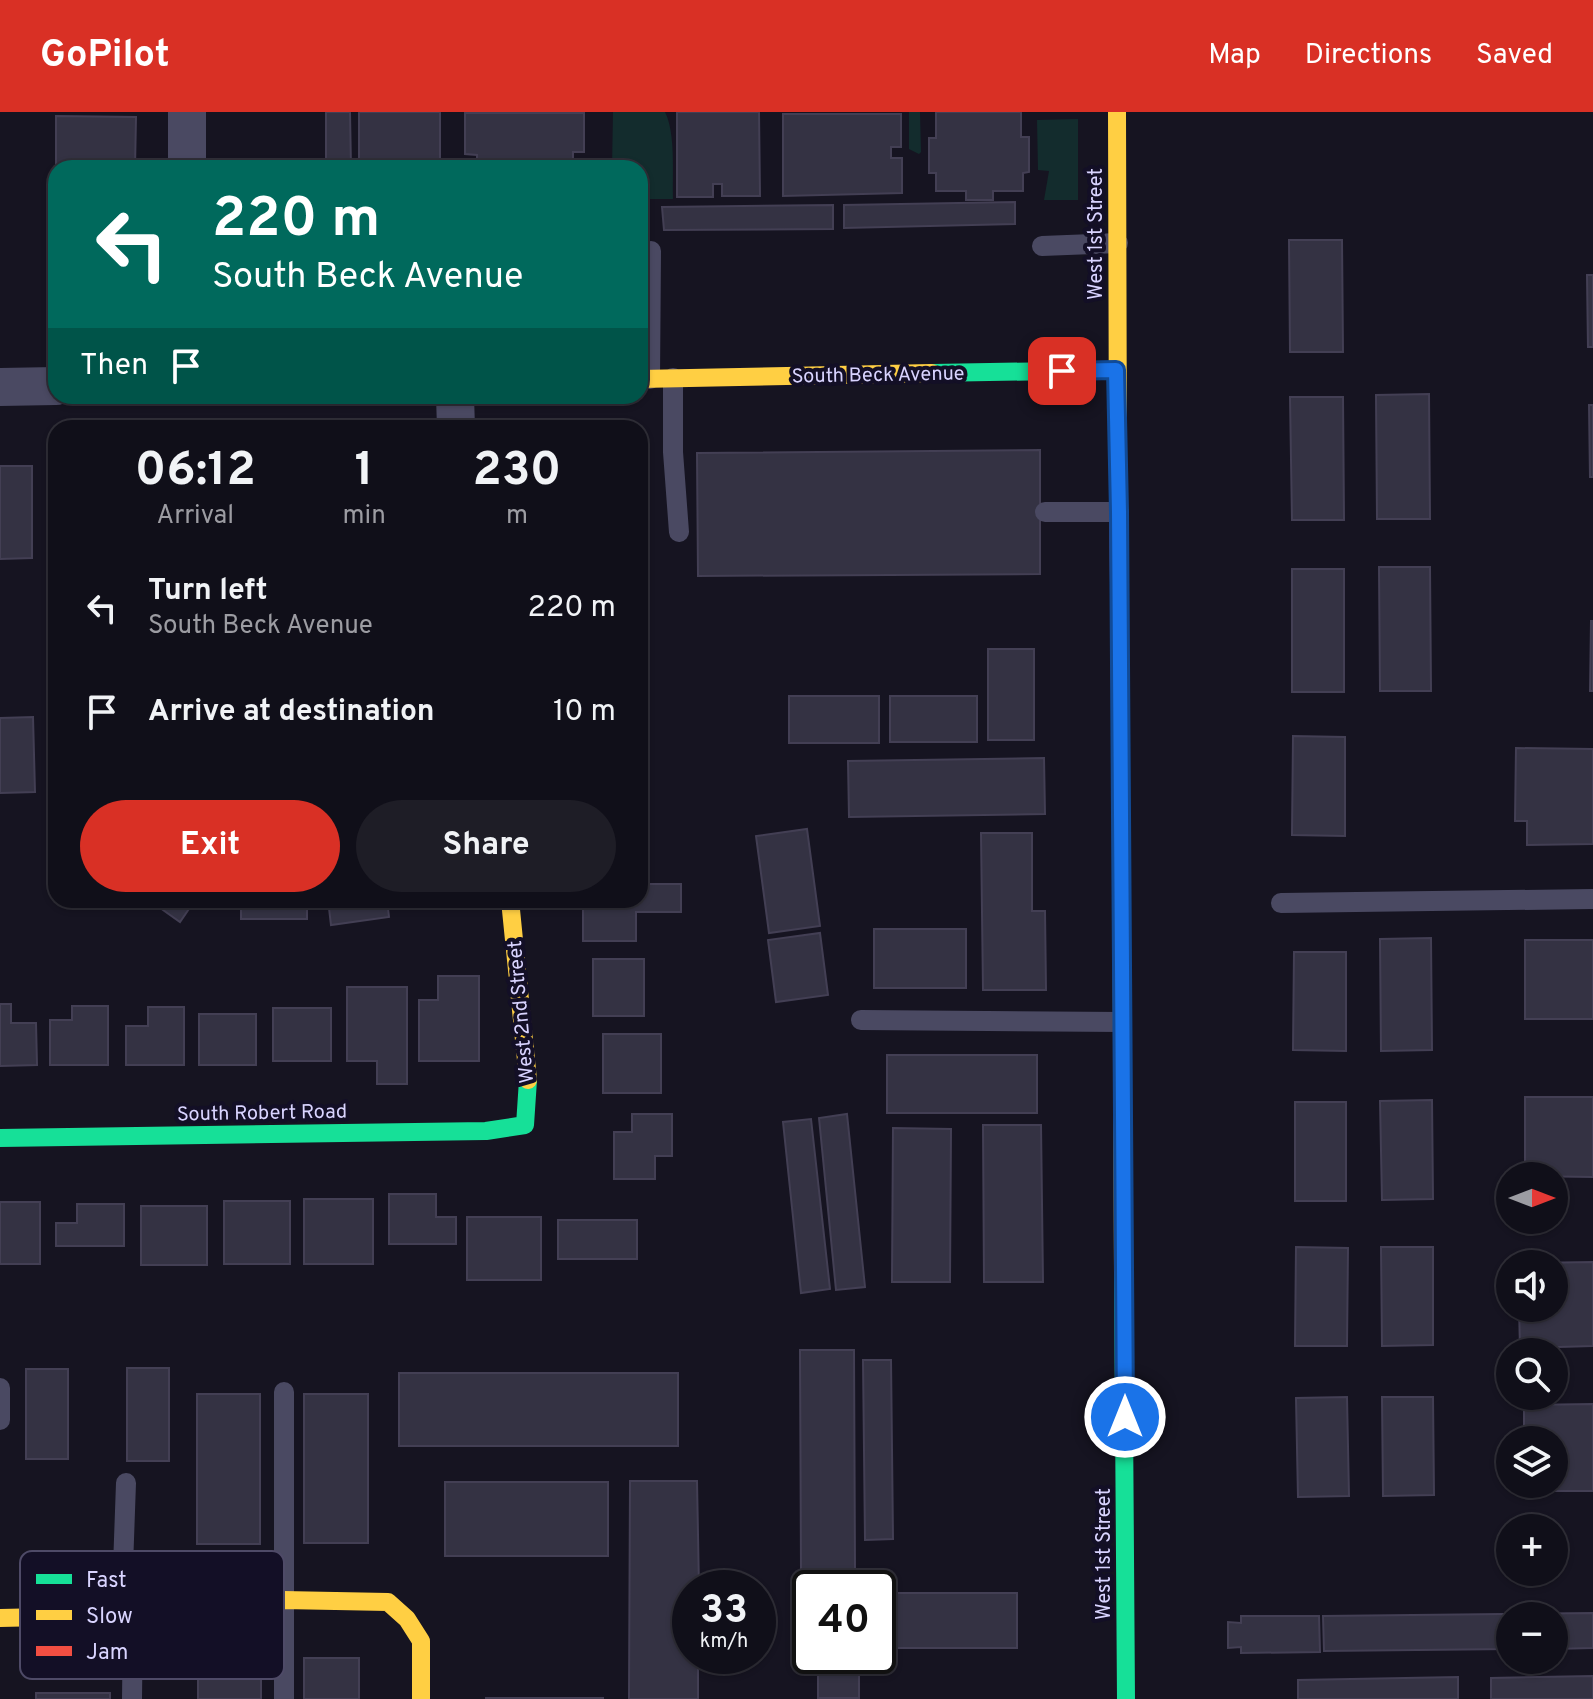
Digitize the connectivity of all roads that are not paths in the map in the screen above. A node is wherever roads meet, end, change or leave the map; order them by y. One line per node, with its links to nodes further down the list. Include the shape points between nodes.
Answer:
1 (187, 112): 3 (street)
2 (1117, 112): 4 (street, West 1st Street)
3 (187, 160)
4 (1118, 243): 5 (lane); 8 (street, West 1st Street)
5 (1042, 246)
6 (651, 251): 7 (lane)
7 (648, 315)
8 (1116, 370): 9 (street, South Beck Avenue); 14 (street, West 1st Street)
9 (673, 378): 10 (street, South Beck Avenue); 15 (lane)
10 (648, 379)
11 (48, 386): 12 (street)
12 (0, 387)
13 (1045, 512): 14 (lane)
14 (1119, 512): 20 (street, West 1st Street)
15 (679, 532)
16 (1593, 899): 17 (lane)
17 (1281, 903)
18 (511, 908): 21 (street, West 2nd Street, via 528,1082)
19 (861, 1020): 20 (lane)
20 (1122, 1022): 37 (street, West 1st Street)
21 (525, 1125): 22 (street, South Robert Road, via 486,1131)
22 (0, 1138)
23 (0, 1388): 25 (lane)
24 (284, 1392): 28 (lane)
25 (0, 1420)
26 (126, 1483): 27 (lane)
27 (124, 1551)
28 (283, 1551)
29 (284, 1600): 36 (street, via 388,1602 421,1641)
30 (0, 1618): 31 (street)
31 (20, 1618)
32 (132, 1679): 34 (lane)
33 (284, 1679): 35 (lane)
34 (132, 1699)
35 (284, 1699)
36 (421, 1699)
37 (1126, 1699)

